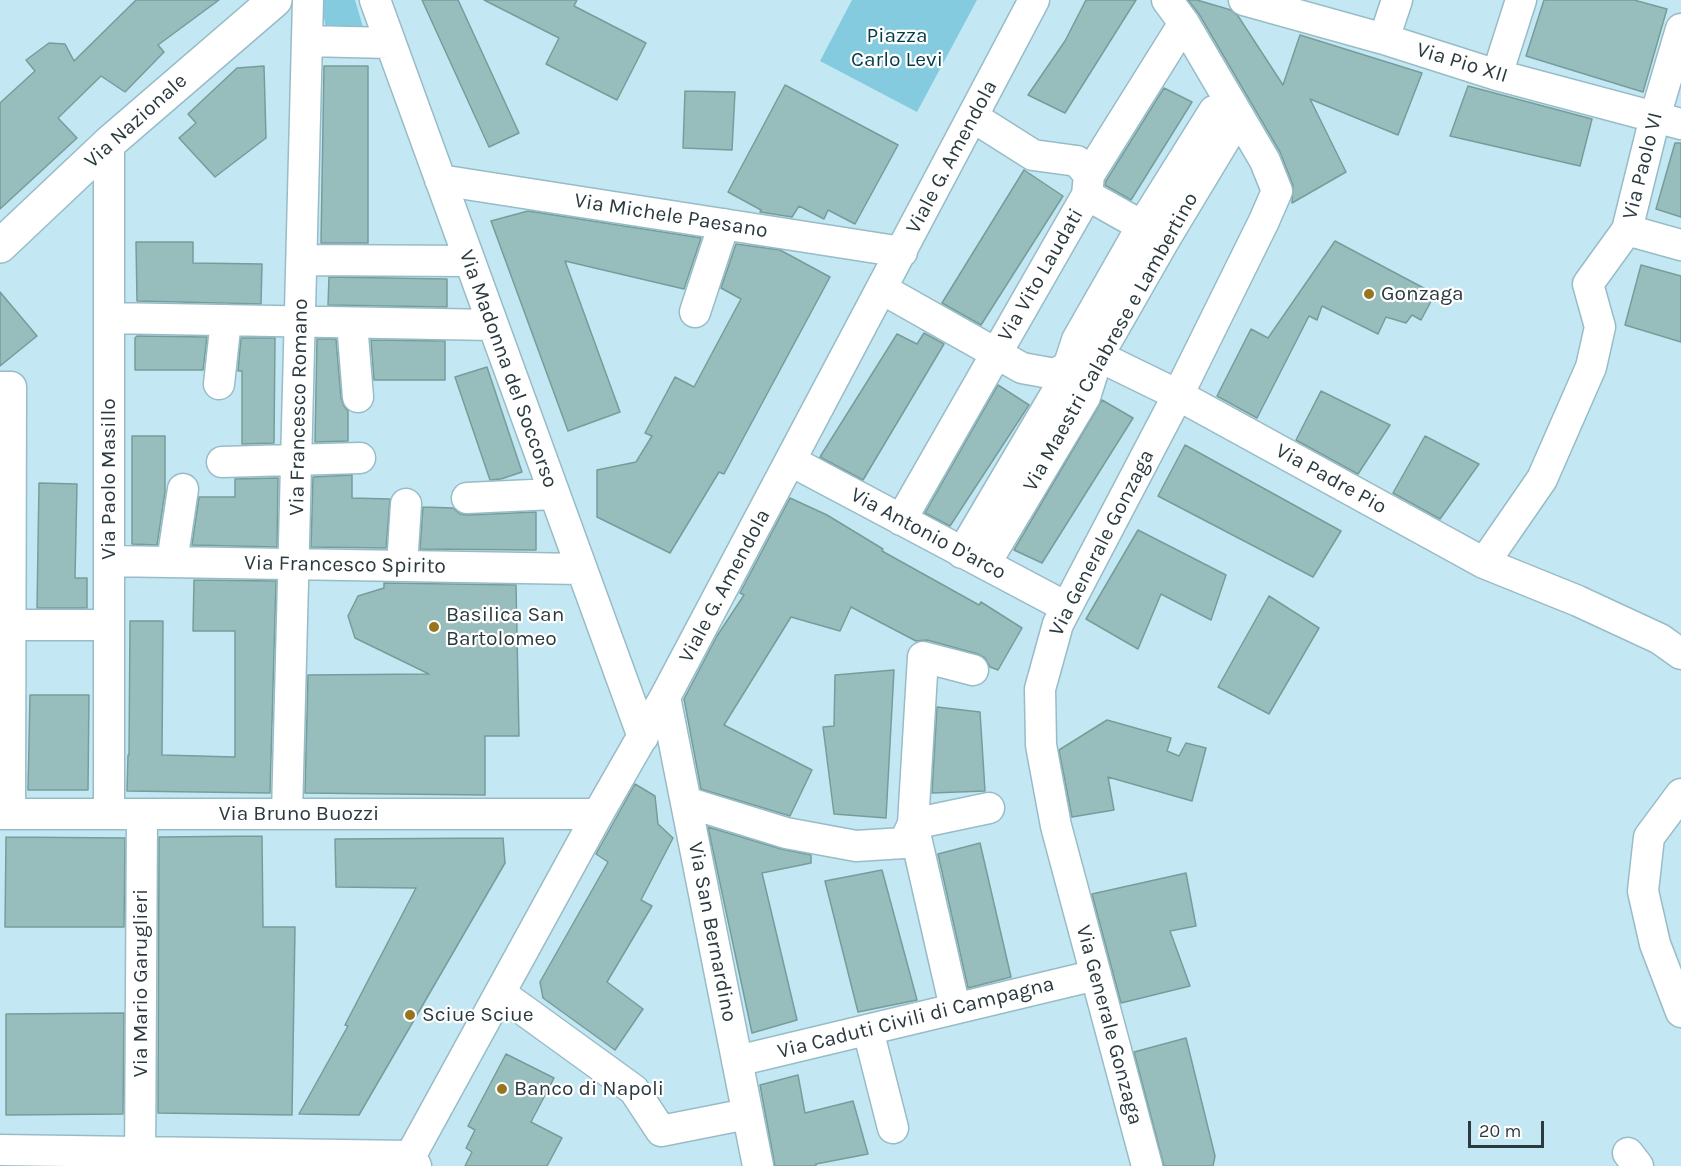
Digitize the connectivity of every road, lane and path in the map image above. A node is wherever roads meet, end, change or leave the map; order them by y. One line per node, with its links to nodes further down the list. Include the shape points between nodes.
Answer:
1 (275, 0): 17 (main road, Via Nazionale)
2 (308, 0): 11 (street, Via Francesco Romano)
3 (375, 0): 12 (street, Via Madonna del Soccorso)
4 (1034, 0): 15 (street, Viale G. Amendola)
5 (1397, 0): 10 (street)
6 (1521, 0): 13 (street)
7 (1263, 3): 10 (street, Via Pio XII)
8 (1175, 12): 14 (street, Via Generale Gonzaga); 19 (street, Via Vito Laudati)
9 (1681, 29): 16 (street, Via Paolo VI)
10 (1384, 39): 13 (street, Via Pio XII)
11 (307, 41): 12 (street); 26 (street, Via Francesco Romano)
12 (390, 43): 18 (street, Via Madonna del Soccorso)
13 (1497, 75): 16 (street, Via Pio XII)
14 (1233, 107): 22 (street, Via Maestri Calabrese e Lambertino, via 1214,111); 40 (street, Via Generale Gonzaga, via 1265,161 1277,191)
15 (973, 117): 19 (street, via 1033,156 1077,160); 25 (street, Viale G. Amendola)
16 (1668, 121): 21 (street, Via Paolo VI)
17 (109, 143): 24 (main road, Via Nazionale); 30 (street, Via Paolo Masillo)
18 (440, 180): 20 (street, Via Michele Paesano); 27 (street, Via Madonna del Soccorso)
19 (1088, 185): 22 (street); 35 (street, Via Vito Laudati)
20 (724, 224): 25 (street, Via Michele Paesano); 29 (street)
21 (1627, 230): 23 (street); 54 (street, Via Paolo VI, via 1588,284 1600,327 1591,368 1542,479)
22 (1154, 232): 36 (street, Via Maestri Calabrese e Lambertino); 37 (street, Via Maestri Calabrese e Lambertino, via 1077,340)
23 (1681, 245)
24 (0, 246)
25 (902, 252): 28 (street, Viale G. Amendola)
26 (302, 260): 27 (street); 32 (street, Via Francesco Romano)
27 (469, 261): 34 (street, Via Madonna del Soccorso)
28 (882, 289): 35 (street); 44 (street, Viale G. Amendola)
29 (696, 312)
30 (109, 318): 31 (street); 52 (street, Via Paolo Masillo)
31 (226, 320): 32 (street); 38 (street)
32 (301, 322): 33 (street); 43 (street, Via Francesco Romano)
33 (352, 323): 34 (street); 41 (street)
34 (493, 325): 47 (street, Via Madonna del Soccorso)
35 (994, 354): 37 (street, via 1022,368 1055,374); 50 (street, Via Vito Laudati)
36 (1098, 356): 37 (street, via 1081,358); 40 (street, Via Padre Pio); 51 (street, Via Maestri Calabrese e Lambertino, via 1085,397)
37 (1069, 366): 51 (street, Via Maestri Calabrese e Lambertino)
38 (219, 384)
39 (0, 387): 59 (street, via 11,387)
40 (1178, 394): 54 (street, Via Padre Pio); 58 (street, Via Generale Gonzaga)
41 (358, 397)
42 (360, 458): 43 (street)
43 (297, 460): 45 (street); 55 (street, Via Francesco Romano)
44 (791, 461): 50 (street, Via Antonio D'arco); 63 (street, Viale G. Amendola)
45 (222, 462)
46 (183, 489): 53 (street)
47 (554, 494): 48 (street); 57 (street, Via Madonna del Soccorso)
48 (467, 498)
49 (406, 504): 56 (street)
50 (901, 520): 51 (street, Via Antonio D'arco)
51 (974, 558): 58 (street, Via Antonio D'arco)
52 (109, 561): 53 (street, Via Francesco Spirito); 60 (street, Via Paolo Masillo)
53 (172, 562): 55 (street, Via Francesco Spirito)
54 (1484, 563): 61 (street, Via Padre Pio, via 1578,601 1660,639)
55 (295, 564): 56 (street, Via Francesco Spirito); 71 (street, Via Francesco Romano)
56 (402, 566): 57 (street, Via Francesco Spirito)
57 (581, 569): 64 (street, Via Madonna del Soccorso)
58 (1066, 608): 74 (street, Via Generale Gonzaga, via 1054,634 1040,689 1041,745 1056,826)
59 (11, 625): 60 (street); 68 (street)
60 (109, 625): 69 (street, Via Paolo Masillo)
61 (1681, 654)
62 (973, 670): 73 (street, via 923,657)
63 (665, 697): 64 (street, Viale G. Amendola); 66 (street, Via San Bernardino)
64 (643, 737): 72 (street, Viale G. Amendola)
65 (1681, 794): 77 (street, via 1649,837 1643,891 1655,944)
66 (686, 801): 73 (street, via 786,833 856,846 904,843); 79 (street, Via San Bernardino)
67 (989, 808): 73 (street)
68 (5, 814): 69 (street, Via Bruno Buozzi)
69 (108, 814): 70 (street, Via Bruno Buozzi)
70 (142, 814): 71 (street, Via Bruno Buozzi); 83 (street, Via Mario Garuglieri)
71 (287, 814): 72 (street, Via Bruno Buozzi)
72 (598, 814): 75 (street, Viale G. Amendola)
73 (913, 824): 76 (street)
74 (1096, 975): 76 (street, Via Caduti Civili di Campagna); 86 (street, Via Generale Gonzaga)
75 (500, 993): 80 (street, via 634,1090 661,1131); 84 (street, Viale G. Amendola)
76 (955, 1008): 78 (street, Via Caduti Civili di Campagna)
77 (1681, 1012)
78 (868, 1030): 79 (street, Via Caduti Civili di Campagna); 81 (street)
79 (737, 1061): 80 (street, Via San Bernardino)
80 (747, 1114): 85 (street, Via San Bernardino)
81 (893, 1128)
82 (0, 1150): 83 (street)
83 (140, 1159): 84 (street)
84 (410, 1163)
85 (758, 1166)
86 (1147, 1166)

